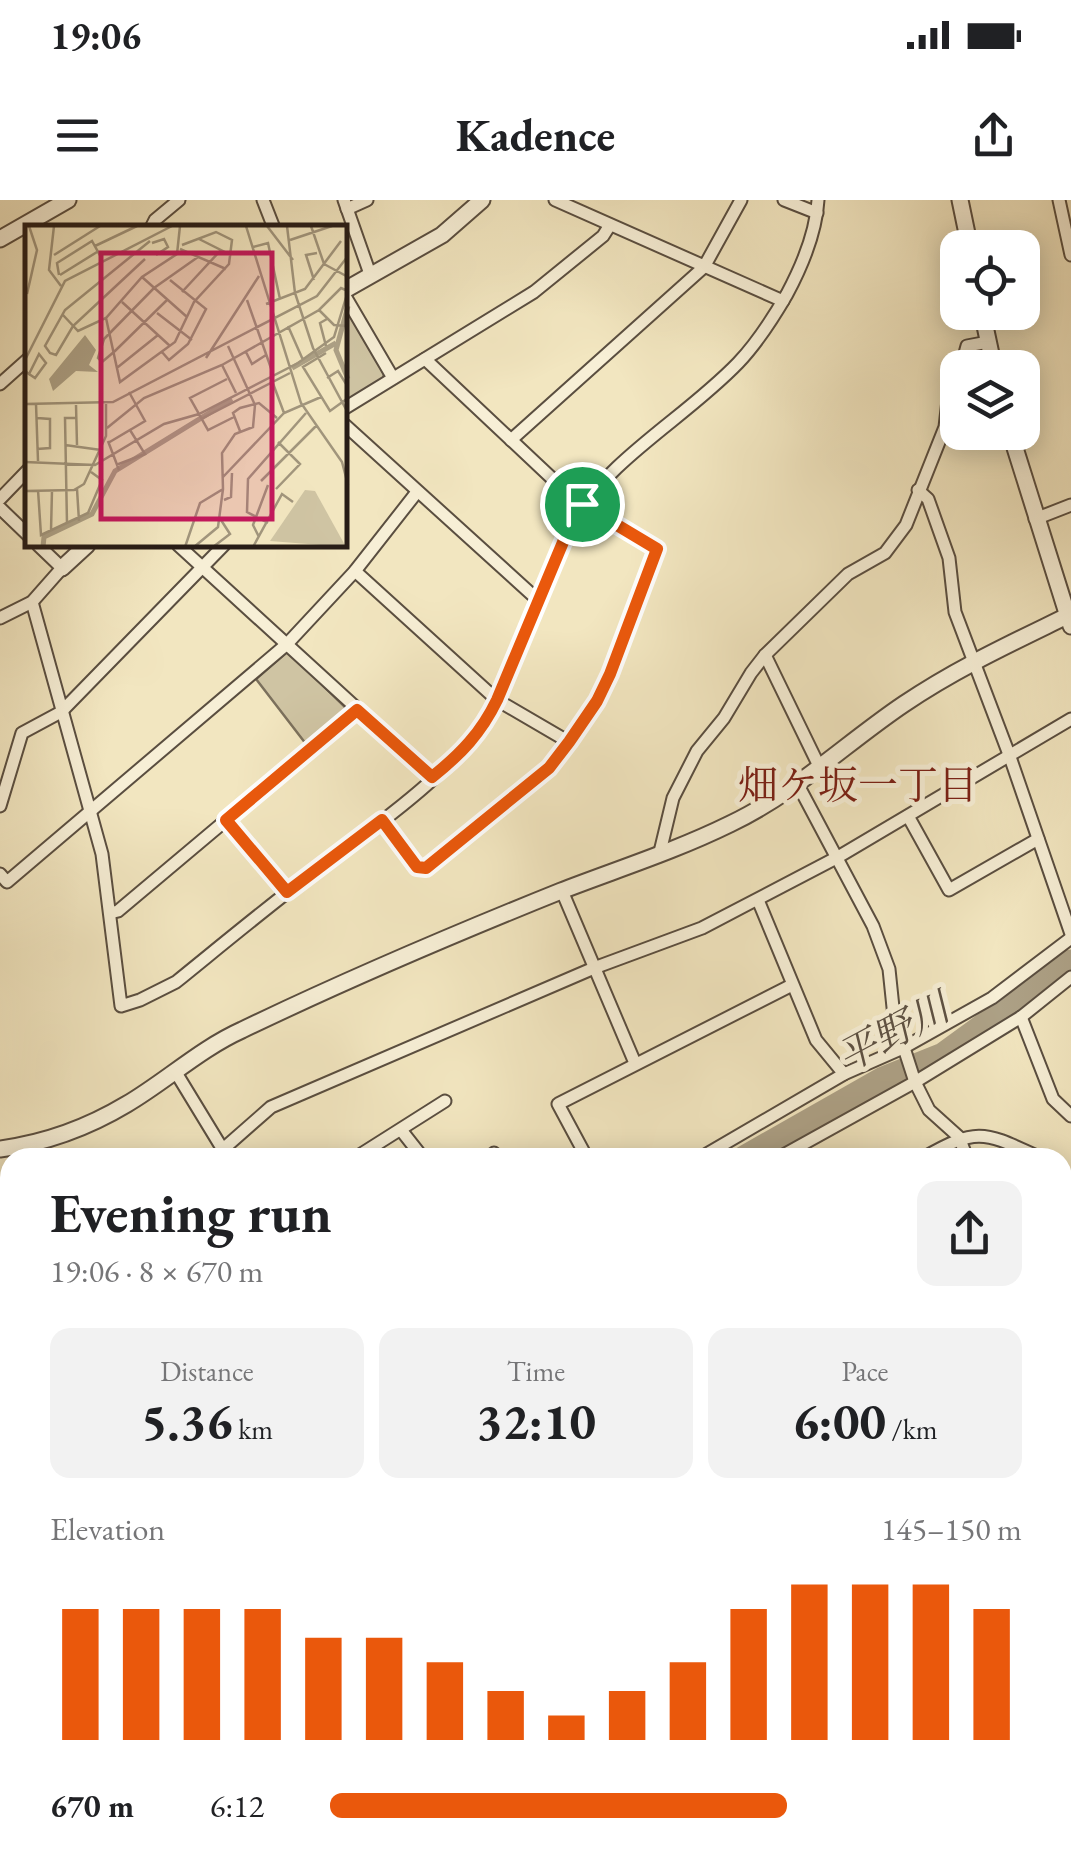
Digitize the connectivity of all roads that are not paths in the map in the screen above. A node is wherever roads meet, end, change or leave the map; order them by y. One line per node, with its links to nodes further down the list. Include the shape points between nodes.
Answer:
1 (68, 200): 18 (street)
2 (179, 200): 14 (street)
3 (263, 200): 15 (street)
4 (367, 200): 11 (street)
5 (482, 200): 21 (street, via 442,235)
6 (556, 200): 16 (street)
7 (740, 200): 20 (street)
8 (784, 200): 12 (street)
9 (960, 200): 17 (street)
10 (1060, 200): 19 (street)
11 (345, 205): 21 (street)
12 (818, 206): 24 (street, via 801,268)
13 (0, 219): 18 (street)
14 (152, 225)
15 (273, 225)
16 (610, 225): 20 (street); 29 (street, via 534,292)
17 (966, 230)
18 (4, 237)
19 (1071, 255)
20 (704, 267): 24 (street); 36 (street)
21 (370, 274): 22 (street)
22 (348, 291)
23 (348, 298): 31 (street)
24 (783, 300): 42 (street, via 735,366)
25 (986, 330): 26 (street)
26 (988, 342): 27 (street); 28 (street)
27 (967, 350)
28 (990, 350)
29 (425, 359): 31 (street); 36 (street)
30 (25, 363): 32 (street)
31 (393, 378): 33 (street)
32 (0, 384)
33 (348, 406)
34 (348, 428): 40 (street)
35 (940, 439): 39 (street)
36 (511, 440): 42 (street)
37 (1015, 450): 45 (street)
38 (25, 473): 41 (street)
39 (918, 490): 59 (street, via 886,553 848,574); 60 (street, via 949,558 955,612)
40 (417, 492): 53 (street); 55 (street)
41 (0, 499)
42 (582, 504): 55 (street); 65 (street, via 657,549 610,674)
43 (1071, 505): 45 (street)
44 (0, 508): 46 (street)
45 (1035, 519): 57 (street)
46 (25, 532)
47 (41, 548): 51 (street)
48 (84, 548): 51 (street)
49 (181, 548): 52 (street)
50 (222, 548): 52 (street)
51 (62, 568): 54 (street)
52 (204, 569): 58 (street); 63 (street)
53 (356, 571): 58 (street); 61 (street)
54 (32, 602): 56 (street); 63 (street)
55 (539, 602): 61 (street)
56 (0, 618)
57 (1070, 619): 60 (street)
58 (287, 644): 62 (street); 71 (street)
59 (765, 655): 67 (street); 76 (street, via 672,798)
60 (974, 660): 66 (street); 67 (street)
61 (497, 700): 65 (street); 68 (street, via 462,753)
62 (357, 710): 68 (street); 73 (street)
63 (61, 712): 70 (street, via 22,733); 71 (street)
64 (1071, 719): 66 (street)
65 (569, 742): 74 (street, via 549,768 426,868 417,867)
66 (1010, 757): 72 (street); 75 (street)
67 (819, 766): 69 (street)
68 (432, 777): 74 (street)
69 (797, 783): 76 (street, via 734,822); 77 (street)
70 (0, 806)
71 (90, 813): 78 (street, via 7,882); 82 (street)
72 (908, 816): 75 (street, via 949,890); 77 (street)
73 (226, 820): 80 (street); 82 (street)
74 (382, 820): 80 (street)
75 (1038, 839): 83 (street)
76 (659, 856): 79 (street)
77 (838, 857): 81 (street); 89 (street, via 890,969)
78 (0, 874)
79 (562, 891): 84 (street); 91 (street, via 291,1006)
80 (287, 892): 82 (street, via 176,982 121,1006)
81 (758, 900): 84 (street); 86 (street)
82 (110, 913)
83 (1071, 936): 89 (street, via 992,998)
84 (594, 968): 90 (street); 100 (street, via 271,1107)
85 (1068, 978): 87 (street); 88 (street)
86 (792, 985): 90 (street); 92 (street, via 816,1040)
87 (1071, 992)
88 (1021, 1017): 93 (street); 95 (street, via 1053,1099)
89 (903, 1048): 92 (street); 93 (street)
90 (635, 1064): 103 (street, via 558,1104)
91 (175, 1071): 98 (street); 99 (street)
92 (844, 1074): 104 (street)
93 (915, 1082): 97 (street, via 929,1110); 105 (street)
94 (445, 1101): 96 (street)
95 (1071, 1116)
96 (402, 1130): 101 (street); 102 (street)
97 (960, 1137): 106 (street); 107 (street); 108 (street, via 993,1136)
98 (41, 1148)
99 (218, 1148)
100 (227, 1148)
101 (372, 1148)
102 (416, 1148)
103 (582, 1148)
104 (717, 1148)
105 (796, 1148)
106 (940, 1148)
107 (964, 1148)
108 (1019, 1148)

